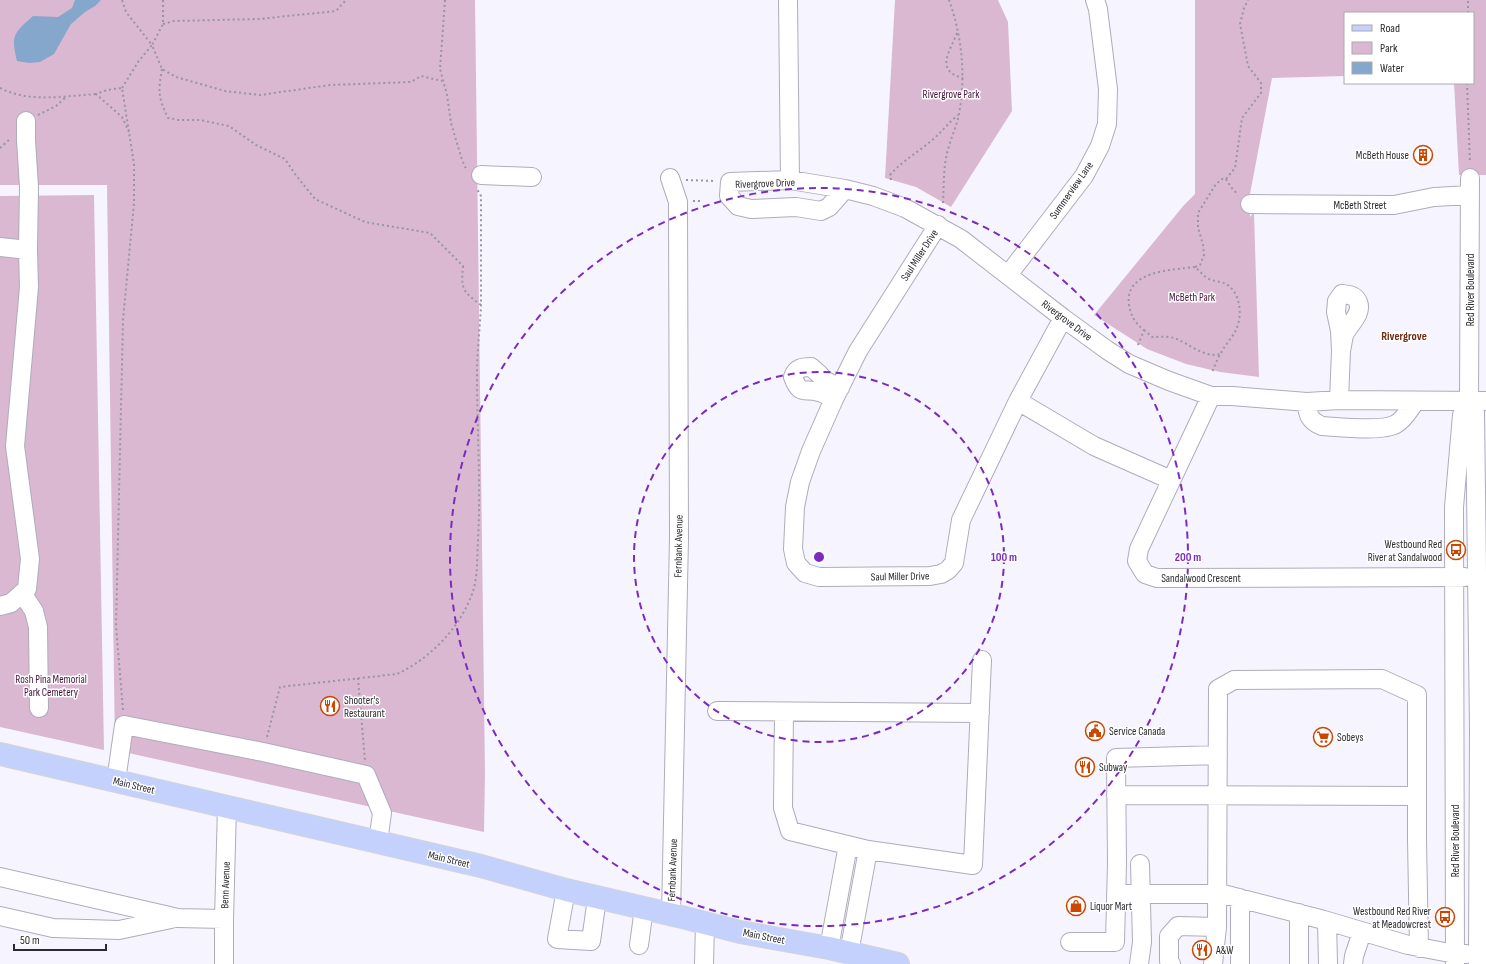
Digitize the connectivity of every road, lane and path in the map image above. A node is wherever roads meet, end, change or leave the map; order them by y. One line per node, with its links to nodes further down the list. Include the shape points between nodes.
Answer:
1 (122, 0): 13 (path, via 126,12)
2 (163, 0): 11 (path)
3 (346, 0): 11 (path, via 336,10 259,19 174,21)
4 (445, 0): 16 (path, via 440,69)
5 (788, 0): 28 (street)
6 (949, 0): 12 (path)
7 (1095, 0): 39 (street, Summerview Lane, via 1108,89 1107,124 1100,146 1084,176)
8 (1248, 0): 27 (path, via 1240,24 1248,66 1261,83 1261,93 1242,118 1235,168)
9 (1468, 0): 10 (path)
10 (1468, 12)
11 (163, 24): 13 (path)
12 (958, 32): 15 (path); 15 (path, via 946,64 952,75)
13 (152, 45): 14 (path); 19 (path)
14 (162, 69): 16 (path, via 176,77 225,91 260,95 330,86 411,82 422,76); 40 (path, via 158,88 161,104 168,118 200,120 229,126 256,145 285,159 315,199 365,222 430,233 463,266 462,282 467,295)
15 (963, 78): 21 (path)
16 (443, 81): 25 (path, via 451,123 462,160)
17 (1468, 84): 31 (path)
18 (0, 88): 20 (path, via 12,94 36,98)
19 (122, 88): 20 (path); 23 (path)
20 (96, 94): 23 (path, via 122,117)
21 (959, 115): 29 (path, via 923,148 897,166 890,175); 33 (path, via 948,146)
22 (26, 121): 37 (street)
23 (129, 132): 64 (path, via 134,164 134,203 123,320 116,626)
24 (532, 177): 25 (street)
25 (475, 178): 40 (path, via 481,196)
26 (670, 178): 30 (path); 90 (street, Fernbank Avenue, via 678,202 679,531)
27 (1226, 179): 34 (path, via 1237,194 1250,199); 38 (path, via 1216,184 1198,213 1204,255 1200,265)
28 (790, 180): 30 (street, Rivergrove Drive); 32 (street, Rivergrove Drive)
29 (891, 180)
30 (730, 182): 32 (street, Rivergrove Drive, via 729,196 738,206 752,209 796,207 821,211 829,207)
31 (1470, 187): 34 (street, McBeth Street, via 1394,205); 52 (street, Red River Boulevard)
32 (845, 189): 35 (street, Rivergrove Drive, via 905,208)
33 (943, 204)
34 (1250, 204)
35 (938, 225): 39 (street, Rivergrove Drive); 49 (street, Saul Miller Drive, via 858,351 811,451 800,482 795,507 793,549 796,563 805,573 819,576 930,576 948,570 954,563 961,520)
36 (0, 247): 37 (street)
37 (28, 250): 56 (street, via 29,287 15,446 30,559 27,589)
38 (1195, 267): 42 (path, via 1158,272 1137,282 1129,300 1131,314 1136,324); 45 (path, via 1208,279 1224,282 1237,298 1240,309 1239,321)
39 (1008, 275): 41 (street, Rivergrove Drive)
40 (481, 305): 59 (path, via 477,373 480,509 477,571 473,591 452,629 423,659 397,674)
41 (1063, 318): 47 (street, Rivergrove Drive, via 1129,364); 49 (street, Saul Miller Drive)
42 (1144, 330): 43 (path); 45 (path, via 1152,336 1176,338 1212,354)
43 (1138, 345)
44 (1341, 350): 48 (street)
45 (1221, 353): 46 (path)
46 (1212, 372)
47 (1211, 396): 51 (street, Rivergrove Drive); 53 (street, Sandalwood Crescent)
48 (1339, 400): 50 (street, Rivergrove Drive); 51 (street, Rivergrove Drive)
49 (1018, 401): 53 (street, via 1094,446)
50 (1416, 401): 51 (street, via 1395,425 1383,428 1322,426 1310,418); 52 (street, Rivergrove Drive)
51 (1307, 402)
52 (1477, 402): 54 (street, Red River Boulevard, via 1475,413); 55 (street, Red River Boulevard, via 1462,415 1454,507)
53 (1171, 480): 55 (street, Sandalwood Crescent, via 1139,549 1137,561 1145,574 1157,578)
54 (1482, 577): 55 (street); 66 (street, Red River Boulevard)
55 (1453, 578): 65 (street, Red River Boulevard)
56 (22, 593): 57 (street, via 11,603); 60 (street, via 34,611 38,627)
57 (0, 606)
58 (982, 660): 63 (street)
59 (358, 678): 67 (path, via 280,687); 70 (path)
60 (39, 708)
61 (717, 711): 62 (street)
62 (784, 712): 63 (street); 77 (street, via 783,808 790,831)
63 (980, 713): 78 (street, via 973,865)
64 (124, 725): 67 (street); 71 (street)
65 (1455, 728): 66 (street); 105 (street, Red River Boulevard)
66 (1482, 729): 80 (street, Red River Boulevard)
67 (263, 752): 70 (street)
68 (0, 754): 71 (main road, Main Street)
69 (1218, 755): 72 (street, via 1116,758); 73 (street); 74 (street, via 1218,689 1234,680 1382,679 1417,695)
70 (366, 775): 76 (street, via 382,813)
71 (116, 781): 75 (main road, Main Street)
72 (1116, 795): 73 (street); 84 (street)
73 (1218, 795): 74 (street); 85 (street)
74 (1417, 796): 102 (street)
75 (227, 807): 76 (main road, Main Street); 93 (street, Benn Avenue)
76 (378, 842): 82 (main road, Main Street, via 481,866)
77 (848, 845): 78 (street); 103 (street)
78 (868, 850): 103 (street)
79 (1140, 864): 83 (street)
80 (1482, 874): 104 (street, Red River Boulevard)
81 (0, 877): 92 (street)
82 (566, 890): 86 (main road, Main Street); 86 (street, via 557,939 591,941)
83 (1140, 893): 84 (street); 85 (street); 97 (street)
84 (1116, 894): 100 (street, via 1116,942)
85 (1217, 894): 87 (street); 96 (street)
86 (597, 898): 88 (main road, Main Street)
87 (1240, 898): 89 (street); 112 (street)
88 (644, 908): 90 (main road, Main Street); 101 (street)
89 (1298, 914): 94 (street); 113 (street)
90 (671, 915): 95 (main road, Main Street)
91 (0, 916): 92 (street, via 52,928 119,930)
92 (178, 918): 93 (street)
93 (224, 919): 106 (street, Benn Avenue)
94 (1327, 921): 98 (street); 114 (street)
95 (705, 922): 103 (main road, Main Street, via 740,932); 107 (street)
96 (1217, 927): 99 (street, via 1178,926); 111 (street)
97 (1142, 932): 99 (street); 109 (street)
98 (1362, 932): 102 (street); 115 (street)
99 (1169, 936): 110 (street)
100 (1070, 942)
101 (639, 945)
102 (1419, 948): 105 (street)
103 (839, 950): 108 (main road, Main Street)
104 (1480, 958): 105 (street, Red River Boulevard)
105 (1455, 959)
106 (224, 964)
107 (704, 964)
108 (898, 964)
109 (1139, 964)
110 (1171, 964)
111 (1213, 964)
112 (1240, 964)
113 (1299, 964)
114 (1328, 964)
115 (1353, 964)

